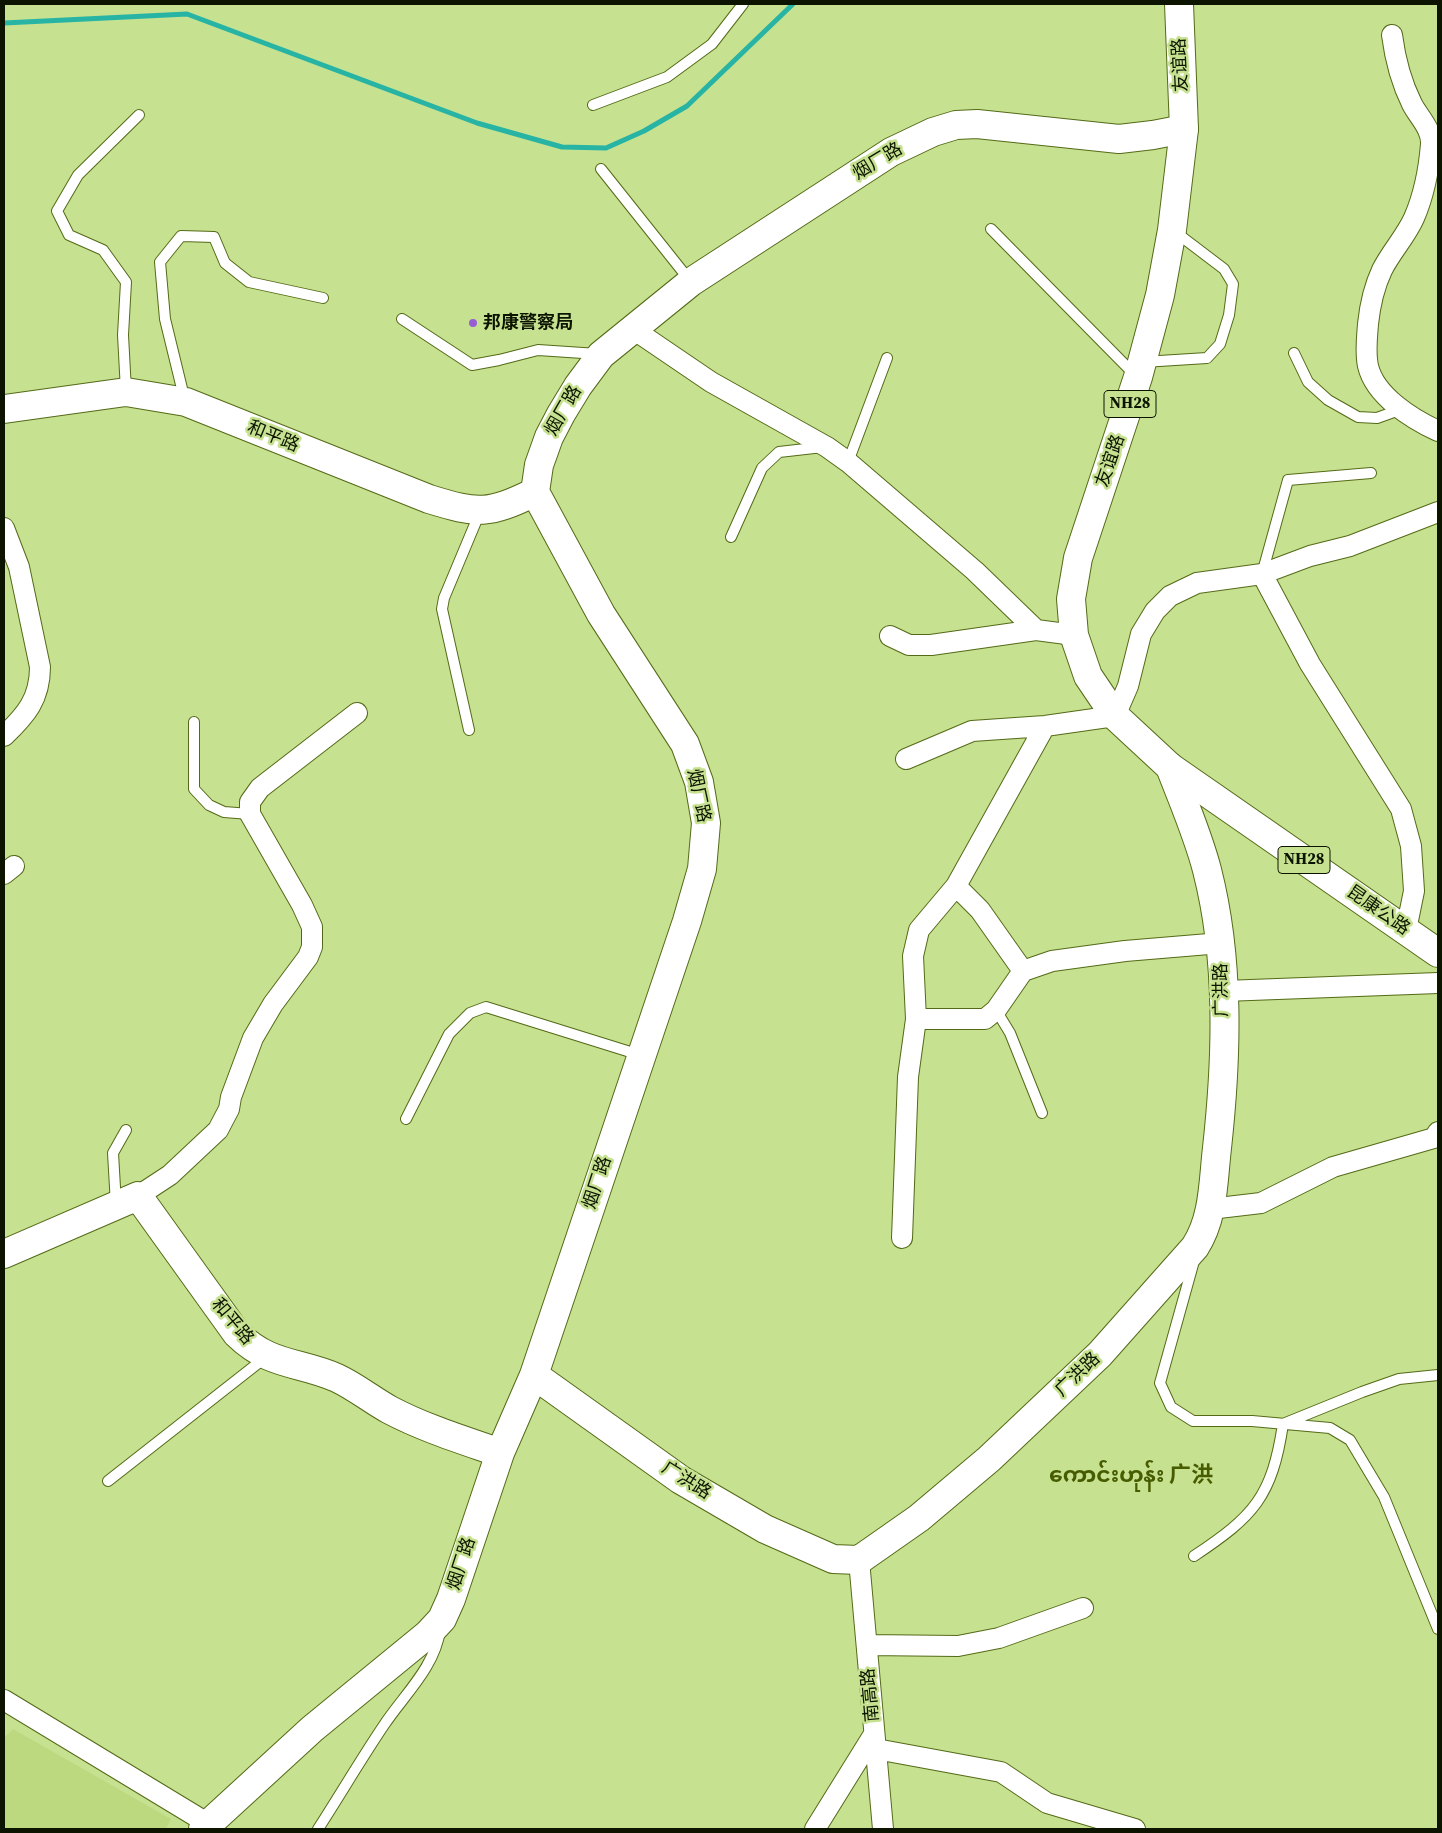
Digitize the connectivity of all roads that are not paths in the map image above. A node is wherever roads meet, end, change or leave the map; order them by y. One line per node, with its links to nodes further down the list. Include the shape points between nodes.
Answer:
1 (743, 4): 4 (lane, via 712,44 667,77)
2 (1178, 4): 6 (main road, 友谊路 / NH28)
3 (1392, 35): 21 (street, via 1401,76 1431,141 1428,172 1413,220 1382,269 1370,301 1366,341 1368,365 1372,378)
4 (593, 105)
5 (139, 115): 18 (lane, via 78,175 57,211 69,235 103,250 126,282 123,335)
6 (1184, 129): 9 (main road, 友谊路 / NH28); 10 (main road, 烟厂路, via 1119,138 977,124 956,125 933,132 891,152)
7 (601, 169): 10 (lane)
8 (991, 229): 17 (lane)
9 (1172, 230): 17 (main road, 友谊路 / NH28, via 1160,295); 17 (lane, via 1224,269 1233,284 1229,315 1220,344 1207,358)
10 (692, 282): 13 (main road, 烟厂路)
11 (323, 298): 19 (lane, via 249,282 225,263 214,237 181,236 160,262 165,319)
12 (402, 319): 15 (lane, via 472,364 538,350)
13 (632, 328): 15 (main road, 烟厂路); 23 (street, via 711,382)
14 (1294, 354): 21 (lane, via 1308,382 1328,400 1358,417 1377,418)
15 (601, 355): 26 (main road, 烟厂路, via 578,386 549,437 539,465)
16 (887, 358): 24 (lane)
17 (1140, 370): 33 (main road, 友谊路 / NH28, via 1078,558 1071,599)
18 (126, 392): 19 (main road, 和平路); 20 (main road, 和平路)
19 (186, 402): 27 (main road, 和平路, via 429,499)
20 (4, 409)
21 (1402, 409): 22 (street)
22 (1438, 431)
23 (827, 447): 24 (street); 30 (lane, via 779,452 762,468)
24 (848, 462): 32 (street, via 975,571)
25 (1371, 473): 31 (lane, via 1288,480)
26 (535, 492): 27 (main road, 和平路, via 506,506); 54 (main road, 烟厂路, via 601,614 685,744 699,782 706,823 702,869 688,921)
27 (481, 512): 39 (lane, via 442,608)
28 (1438, 512): 31 (street, via 1350,546 1310,556)
29 (4, 528): 40 (street, via 18,567 40,667 40,684 35,700)
30 (731, 537)
31 (1262, 574): 36 (street, via 1197,583 1170,596 1141,634 1128,686); 45 (street, via 1310,664 1401,809 1411,846 1414,890)
32 (1036, 630): 33 (street); 34 (street, via 931,645 909,645)
33 (1074, 634): 36 (main road, 友谊路 / NH28, via 1088,676)
34 (890, 636)
35 (357, 713): 43 (street, via 260,788 250,802)
36 (1115, 716): 38 (street); 42 (main road, 友谊路 / NH28)
37 (194, 722): 43 (lane, via 194,788 209,806 224,812)
38 (1045, 726): 41 (street, via 972,731); 44 (street)
39 (469, 730)
40 (4, 736)
41 (906, 759)
42 (1170, 767): 45 (main road, 昆康公路 / NH28); 46 (main road, 广洪路, via 1207,869)
43 (250, 814): 59 (street, via 302,905 312,927 312,947 308,958 273,1004 253,1038 230,1097 229,1109 218,1130 170,1175)
44 (956, 886): 48 (street, via 980,910); 53 (street, via 919,930 913,956)
45 (1406, 930): 47 (main road, 昆康公路 / NH28)
46 (1221, 943): 48 (street, via 1052,961); 51 (main road, 广洪路)
47 (1435, 951): 49 (street)
48 (1023, 971): 52 (street)
49 (1438, 979)
50 (1438, 983): 51 (street)
51 (1224, 991): 60 (main road, 广洪路, via 1221,1108)
52 (996, 1010): 53 (street, via 985,1019); 55 (lane, via 1010,1033)
53 (916, 1019): 61 (street, via 908,1077)
54 (640, 1055): 56 (lane, via 486,1007 470,1013 449,1034); 65 (main road, 烟厂路)
55 (1042, 1113)
56 (406, 1119)
57 (126, 1130): 59 (lane, via 113,1153)
58 (1438, 1132): 60 (street, via 1434,1138 1333,1167 1261,1203)
59 (127, 1201): 63 (main road); 64 (main road, 和平路, via 237,1334)
60 (1210, 1209): 62 (main road, 广洪路, via 1206,1229)
61 (902, 1238)
62 (1200, 1239): 67 (lane, via 1160,1383 1171,1407 1193,1421); 71 (main road, 广洪路, via 1100,1354 989,1460 919,1518)
63 (4, 1254)
64 (267, 1356): 68 (main road, 和平路, via 336,1377 389,1410); 69 (lane)
65 (534, 1375): 68 (main road, 烟厂路); 71 (main road, 广洪路, via 681,1480 765,1529 833,1559)
66 (1438, 1375): 67 (lane, via 1399,1379)
67 (1283, 1424): 70 (lane, via 1278,1458 1265,1492 1229,1533); 74 (lane, via 1330,1428 1350,1440 1384,1497)
68 (500, 1453): 73 (main road, 烟厂路)
69 (108, 1481)
70 (1194, 1556)
71 (859, 1560): 75 (street, 南高路)
72 (1083, 1608): 75 (street, via 999,1638 958,1646)
73 (442, 1619): 78 (main road, 烟厂路, via 312,1729); 79 (lane, via 438,1643 422,1673)
74 (1438, 1629)
75 (867, 1645): 77 (street, 南高路)
76 (4, 1700): 78 (street)
77 (875, 1742): 80 (street); 81 (street, 南高路); 82 (street, via 1001,1772 1047,1803)
78 (205, 1826)
79 (318, 1829)
80 (814, 1829)
81 (883, 1829)
82 (1135, 1829)

